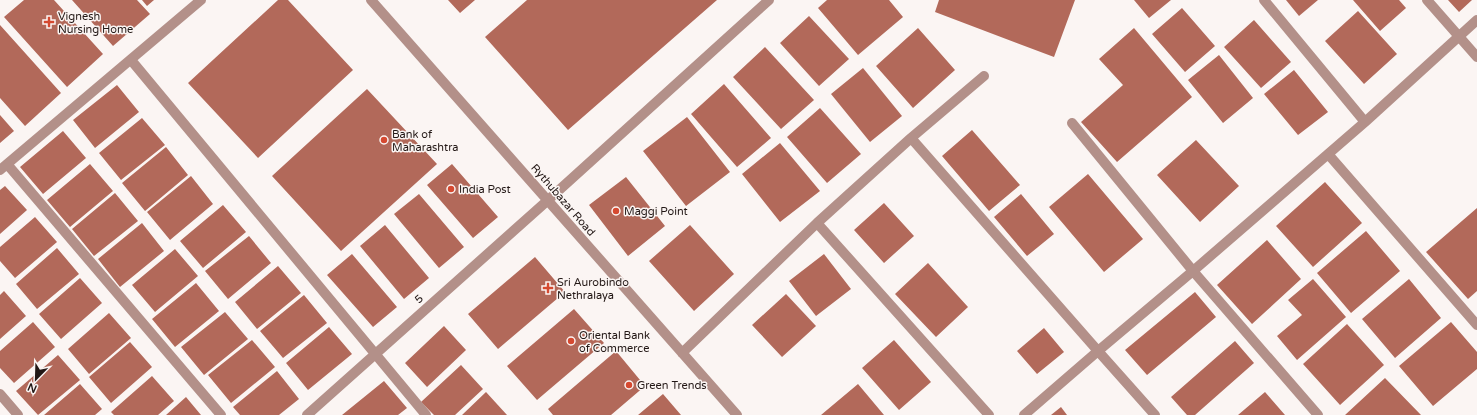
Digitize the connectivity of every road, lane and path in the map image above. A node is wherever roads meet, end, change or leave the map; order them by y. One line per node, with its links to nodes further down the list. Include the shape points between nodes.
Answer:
1 (201, 0): 9 (street)
2 (371, 0): 16 (street, Rythubazar Road)
3 (769, 0): 16 (street, 5)
4 (1264, 0): 11 (street)
5 (1427, 0): 7 (street)
6 (1477, 20): 7 (street)
7 (1458, 37): 8 (street); 11 (street)
8 (1477, 57)
9 (131, 60): 15 (street); 21 (street)
10 (984, 76): 13 (street)
11 (1364, 122): 14 (street)
12 (1072, 123): 18 (street)
13 (911, 138): 17 (street); 20 (street)
14 (1328, 154): 18 (street); 19 (street)
15 (3, 167): 25 (street)
16 (547, 201): 21 (street, 5); 22 (street, Rythubazar Road)
17 (817, 223): 22 (street); 29 (street)
18 (1193, 272): 20 (street); 32 (street)
19 (1477, 325)
20 (1098, 351): 30 (street); 31 (street)
21 (376, 353): 26 (street, 5); 27 (street)
22 (682, 353): 28 (street, Rythubazar Road)
23 (0, 394): 24 (street)
24 (18, 415)
25 (221, 415)
26 (307, 415)
27 (426, 415)
28 (737, 415)
29 (989, 415)
30 (1024, 415)
31 (1156, 415)
32 (1318, 415)

